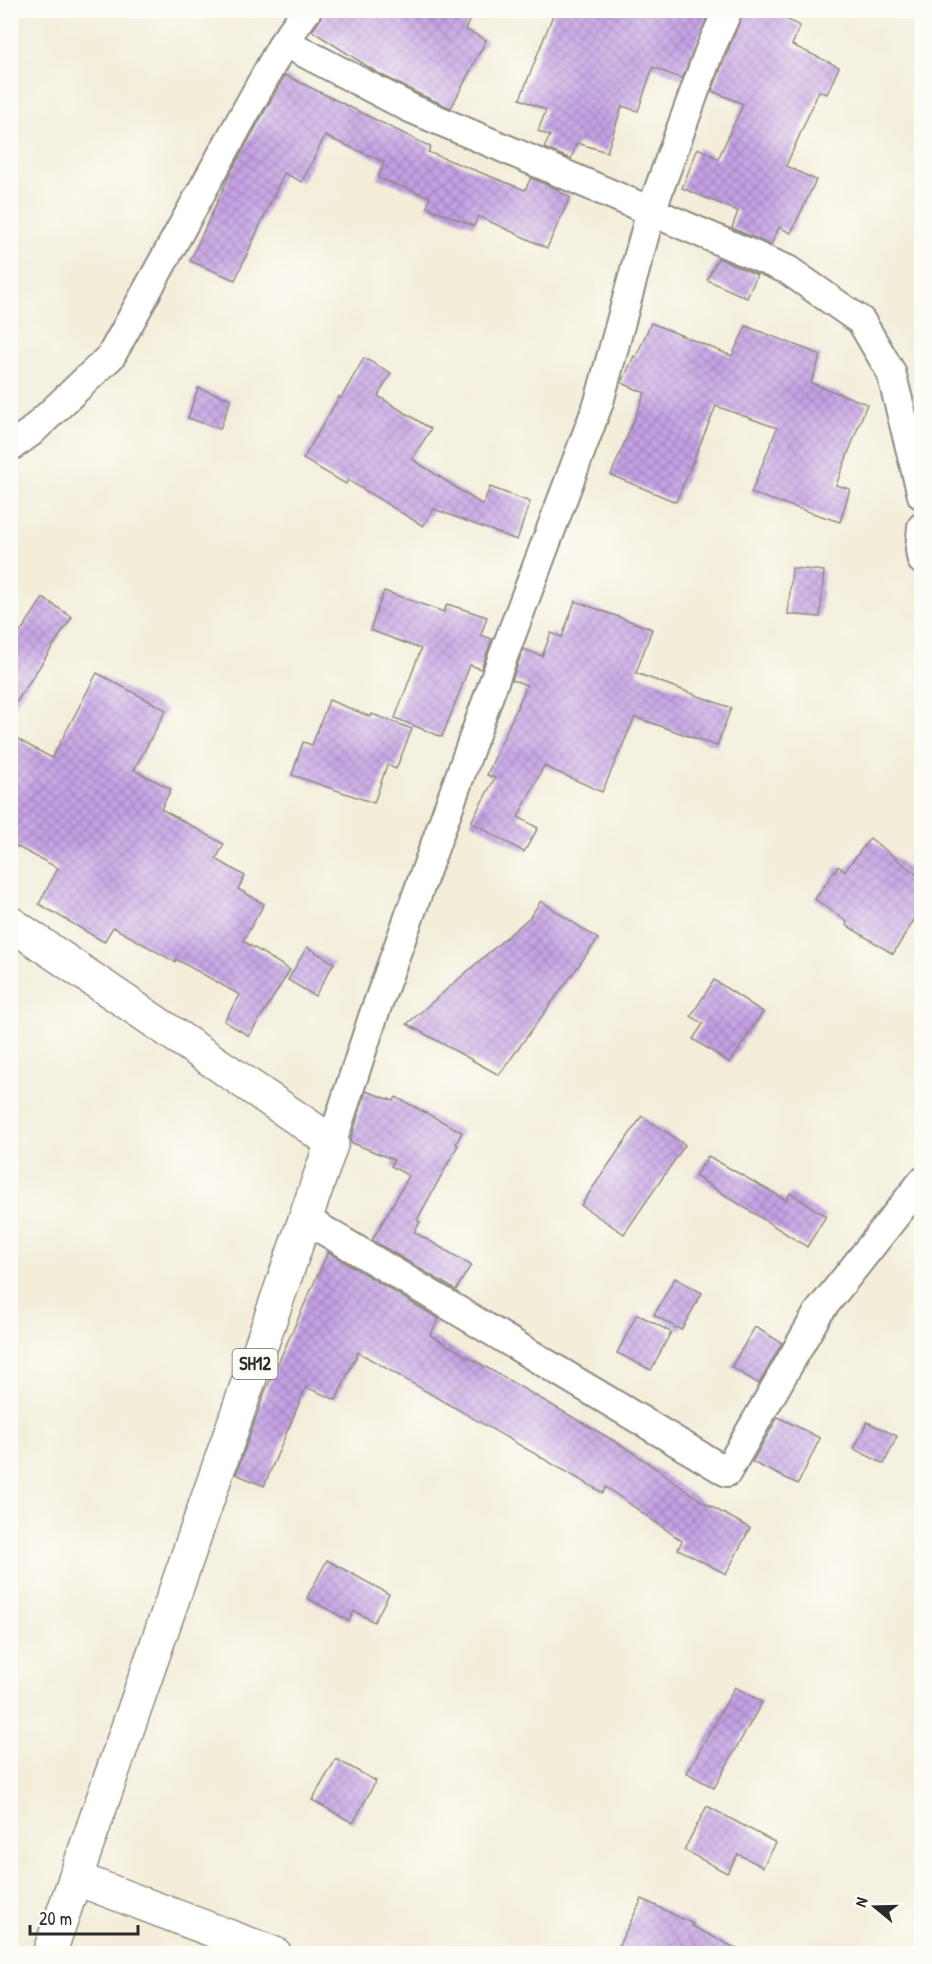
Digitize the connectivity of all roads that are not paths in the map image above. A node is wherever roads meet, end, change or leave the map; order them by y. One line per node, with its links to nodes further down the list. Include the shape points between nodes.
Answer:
1 (307, 10): 3 (street)
2 (728, 10): 4 (street)
3 (284, 42): 4 (street, via 410,108); 5 (street, via 111,356)
4 (651, 211): 6 (street, via 788,270 861,321 891,372); 10 (street, via 599,402 501,662)
5 (10, 447)
6 (921, 495)
7 (921, 526): 8 (street)
8 (921, 560)
9 (10, 922): 10 (main road)
10 (332, 1142): 12 (main road, SH12)
11 (921, 1182): 12 (street, via 818,1313 727,1472)
12 (306, 1219): 13 (main road, SH12)
13 (75, 1878): 14 (main road, SH12); 15 (main road)
14 (49, 1953)
15 (275, 1953)

